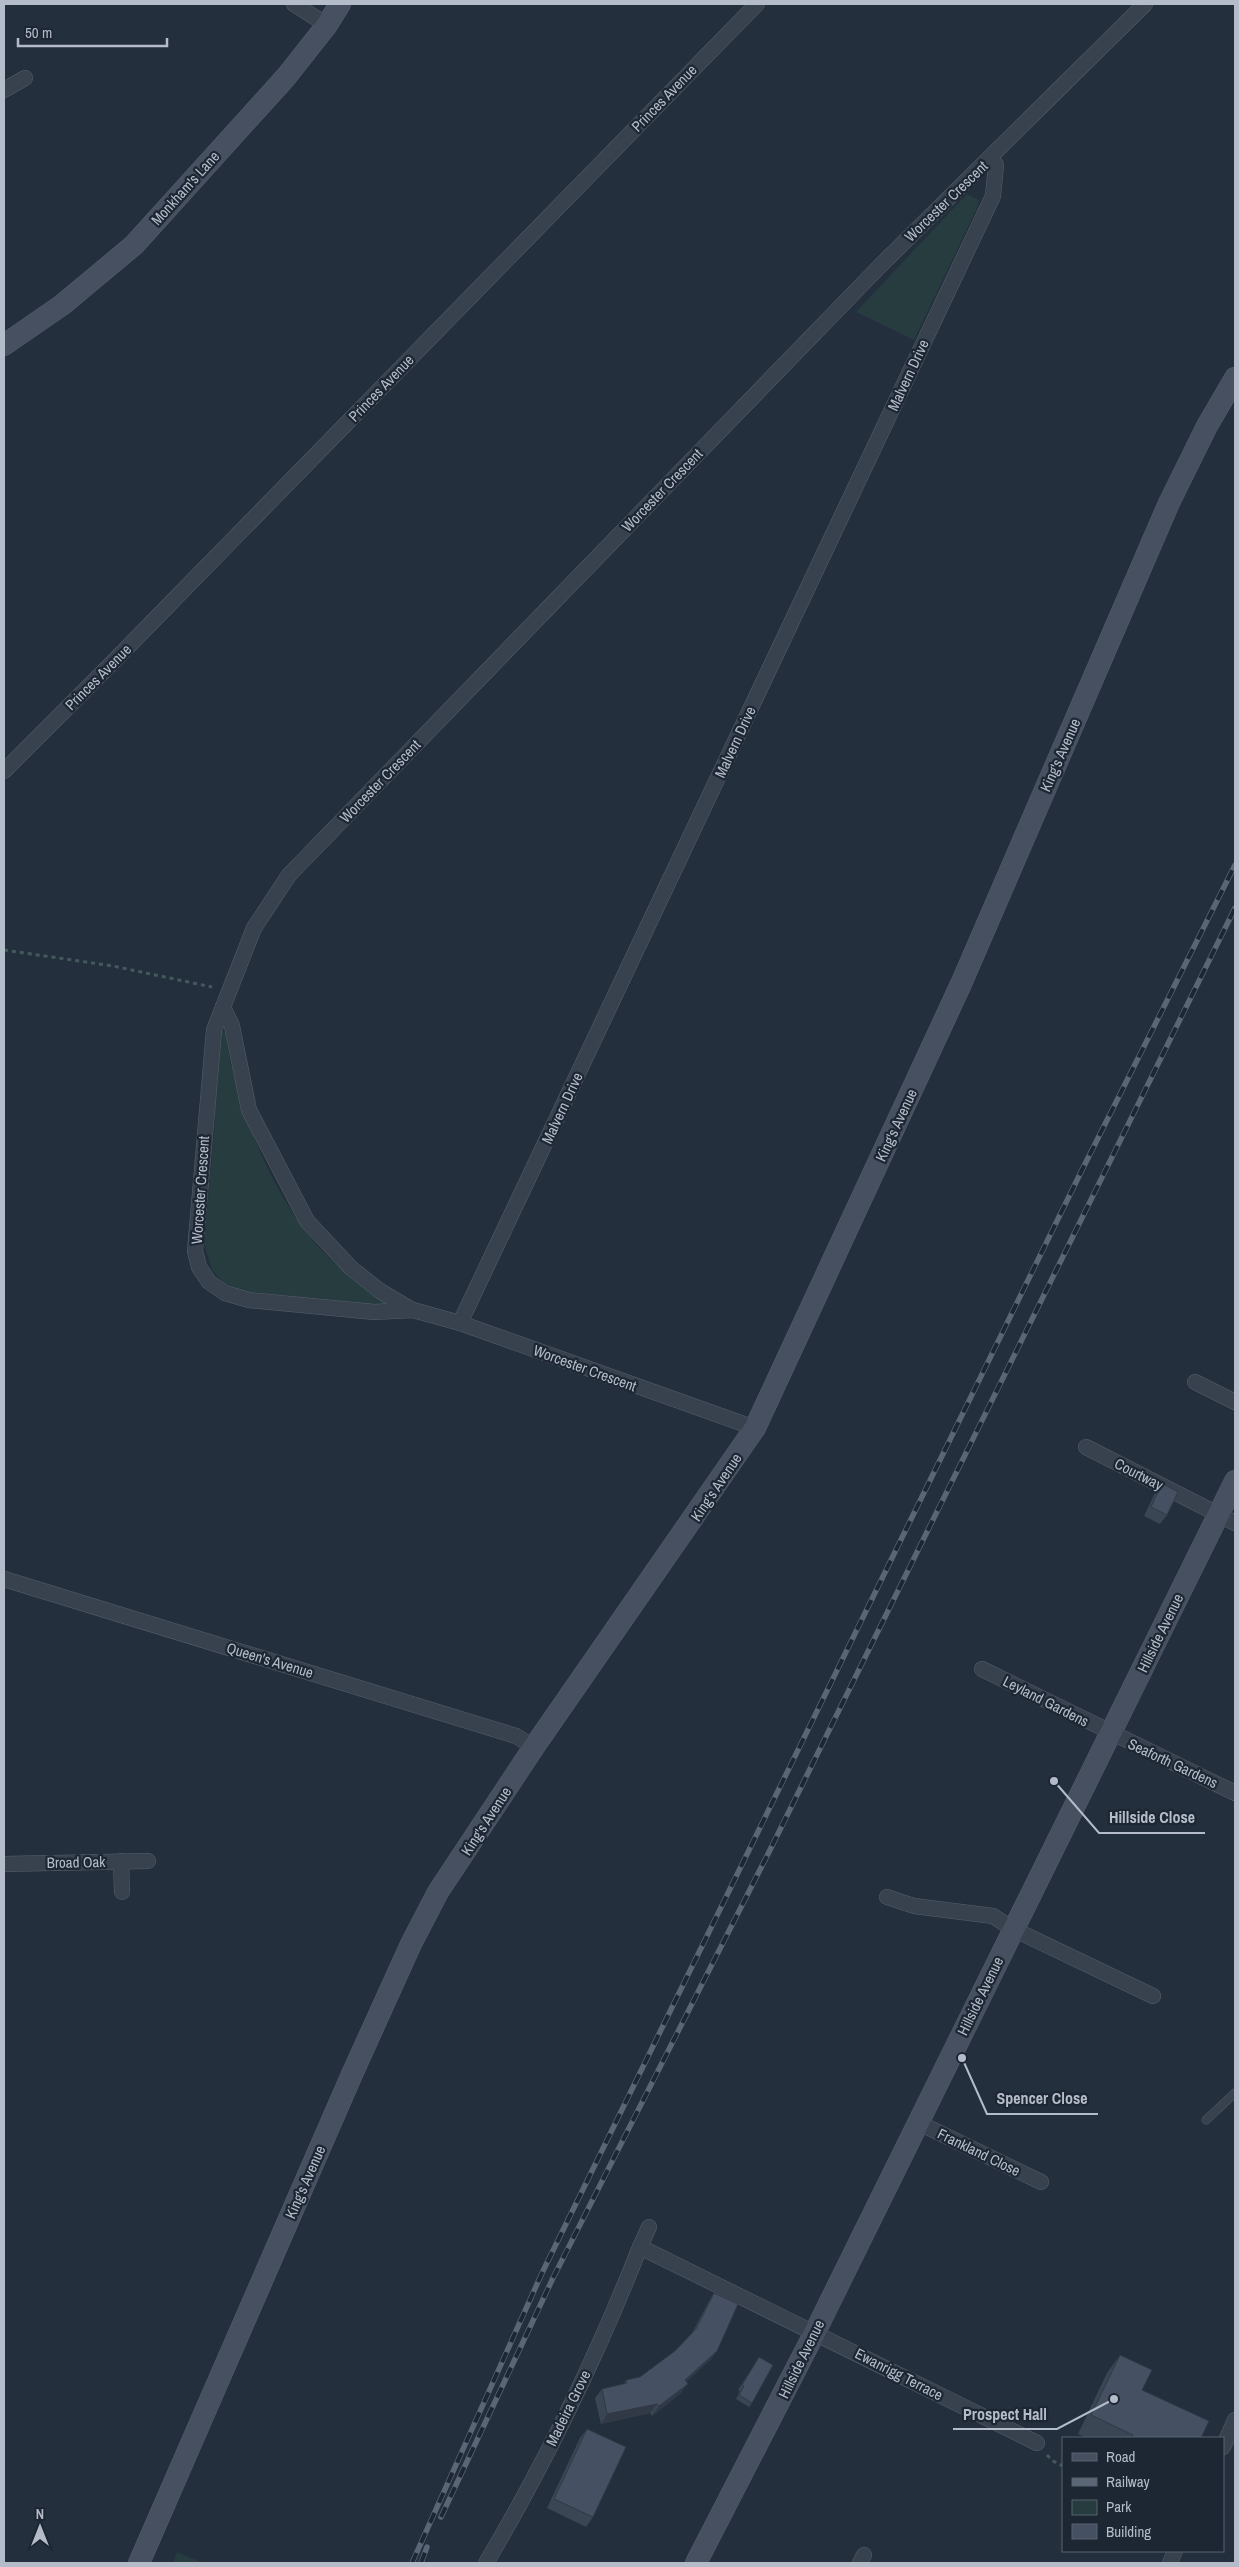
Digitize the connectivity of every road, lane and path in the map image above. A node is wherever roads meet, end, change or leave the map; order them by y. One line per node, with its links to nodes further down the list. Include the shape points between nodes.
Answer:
1 (294, 4): 5 (street)
2 (340, 4): 5 (street, Monkham's Lane)
3 (757, 4): 11 (street, Princes Avenue)
4 (1145, 4): 8 (street, Worcester Crescent)
5 (327, 25): 9 (street, Monkham's Lane, via 286,77 134,245 62,305)
6 (25, 78): 7 (street)
7 (4, 90)
8 (991, 158): 13 (street, Worcester Crescent, via 879,267 289,875 254,928); 16 (street, Malvern Drive, via 996,165 994,196)
9 (4, 345)
10 (1235, 378): 19 (street, King's Avenue, via 1207,426 1170,503 961,984)
11 (4, 771)
12 (4, 950): 13 (path, via 113,966)
13 (229, 990): 14 (street, Worcester Crescent)
14 (223, 1007): 15 (street, Worcester Crescent, via 232,1026 249,1110 307,1221 351,1268 380,1291); 15 (street, Worcester Crescent, via 214,1030 209,1073 196,1222 195,1251 199,1267 209,1282 225,1293 249,1300 374,1312)
15 (413, 1310): 16 (street, Worcester Crescent)
16 (460, 1324): 19 (street, Worcester Crescent)
17 (1194, 1382): 18 (street)
18 (1235, 1402)
19 (756, 1428): 26 (street, King's Avenue)
20 (1086, 1447): 22 (street, Courtway)
21 (1235, 1481): 22 (street, Hillside Avenue)
22 (1227, 1519): 25 (street, Hillside Avenue)
23 (4, 1579): 26 (street, Queen's Avenue, via 516,1736)
24 (982, 1669): 25 (street, Leyland Gardens)
25 (1111, 1734): 27 (street, Seaforth Gardens); 33 (street, Hillside Avenue)
26 (534, 1747): 45 (street, King's Avenue, via 438,1892 411,1944)
27 (1235, 1793)
28 (121, 1861): 29 (street, Broad Oak); 30 (street, Broad Oak); 31 (street)
29 (148, 1861)
30 (4, 1864)
31 (122, 1892)
32 (887, 1897): 33 (street, via 914,1906 993,1916)
33 (1013, 1929): 34 (street); 37 (street, Hillside Avenue)
34 (1153, 1996)
35 (1235, 2093): 36 (lane)
36 (1206, 2120)
37 (917, 2122): 38 (street, Frankland Close); 41 (street, Hillside Avenue)
38 (1041, 2182)
39 (649, 2227): 40 (street, Madeira Grove)
40 (640, 2247): 41 (street); 46 (street, Madeira Grove, via 576,2393 523,2501)
41 (815, 2332): 43 (street, Ewanrigg Terrace); 47 (street, Hillside Avenue)
42 (1235, 2423): 44 (street)
43 (1037, 2443)
44 (1224, 2445)
45 (139, 2563)
46 (486, 2563)
47 (696, 2563)

